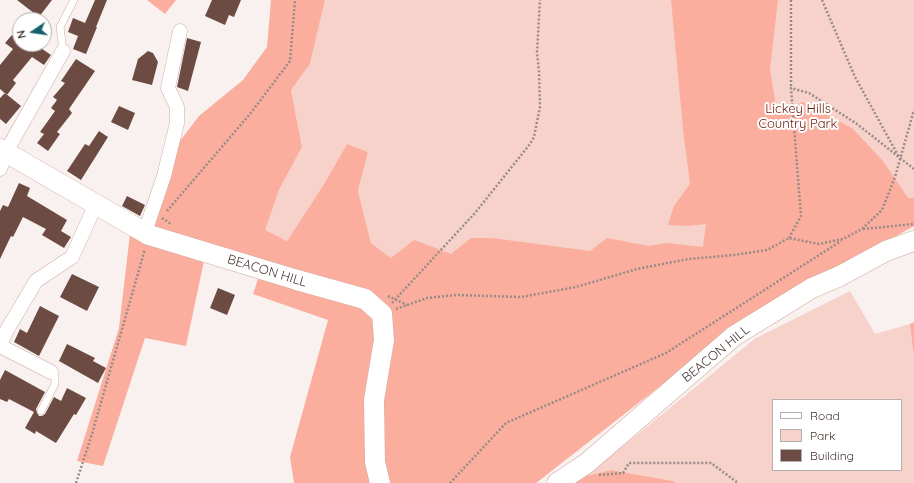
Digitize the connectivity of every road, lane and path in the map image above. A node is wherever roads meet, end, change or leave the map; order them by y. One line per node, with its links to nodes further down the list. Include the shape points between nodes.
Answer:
1 (74, 0): 7 (lane, via 60,27)
2 (295, 0): 14 (path, via 290,61 250,114)
3 (540, 0): 18 (path, via 537,52 540,107 534,137 475,213 395,300 407,305 426,298 456,295 521,298 688,259 767,250)
4 (791, 0): 8 (path)
5 (822, 0): 11 (path, via 855,77)
6 (180, 31): 17 (street, via 168,88 177,107 177,123)
7 (63, 51): 10 (street)
8 (791, 88): 11 (path, via 809,93 857,124); 18 (path, via 801,216)
9 (914, 110): 11 (path)
10 (2, 157): 13 (street, BEACON HILL)
11 (900, 159): 12 (path); 16 (path, via 882,210)
12 (914, 170)
13 (96, 204): 17 (street, BEACON HILL); 21 (street, via 72,257 36,281)
14 (161, 218)
15 (914, 224): 16 (path)
16 (862, 229): 19 (path)
17 (147, 234): 25 (path); 26 (street, BEACON HILL, via 365,299 382,314 384,340 374,400 375,462)
18 (789, 238): 19 (path, via 819,244)
19 (843, 239): 27 (path, via 666,353 506,423)
20 (914, 241): 28 (street, BEACON HILL, via 812,288 734,336 587,463)
21 (0, 346): 22 (street)
22 (51, 372): 23 (lane, via 55,377 55,384)
23 (41, 412)
24 (595, 475): 29 (path, via 624,473 629,463 711,463)
25 (76, 483)
26 (380, 483)
27 (450, 483)
28 (557, 483)
29 (738, 483)

